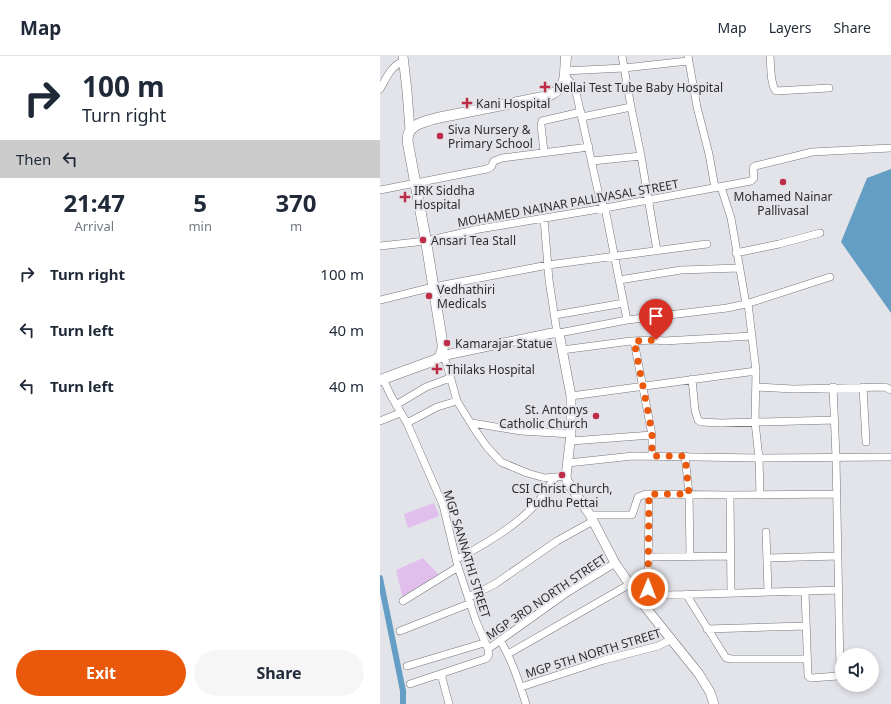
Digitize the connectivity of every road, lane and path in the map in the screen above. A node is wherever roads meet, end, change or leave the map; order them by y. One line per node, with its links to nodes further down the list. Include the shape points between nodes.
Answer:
1 (566, 56): 7 (main road)
2 (622, 56): 6 (street)
3 (770, 56): 8 (street, via 776,90)
4 (688, 58): 6 (street); 19 (street)
5 (403, 59): 9 (street, via 395,65); 12 (street)
6 (624, 68): 7 (street); 10 (street)
7 (564, 74): 11 (street, via 575,88); 12 (main road, via 562,87 548,96 437,118)
8 (829, 88)
9 (380, 89)
10 (631, 107): 11 (street); 16 (street)
11 (581, 114): 13 (street); 15 (street, via 542,121)
12 (410, 130): 18 (main road, via 409,149)
13 (589, 147): 15 (street); 17 (street)
14 (889, 148): 19 (street, MOHAMED NAINAR PALLIVASAL STREET, via 792,156 755,166 754,178 751,181)
15 (544, 152): 18 (street, via 502,158 494,161 487,169)
16 (641, 156): 17 (street); 21 (street)
17 (592, 161): 22 (street, via 600,200)
18 (415, 183): 20 (street); 25 (main road)
19 (718, 188): 21 (street, MOHAMED NAINAR PALLIVASAL STREET); 29 (street, via 731,218)
20 (380, 190)
21 (648, 199): 22 (street, MOHAMED NAINAR PALLIVASAL STREET); 28 (street)
22 (605, 208): 23 (street, MOHAMED NAINAR PALLIVASAL STREET); 30 (street)
23 (544, 218): 25 (street, MOHAMED NAINAR PALLIVASAL STREET); 31 (street)
24 (820, 233): 29 (street)
25 (426, 241): 27 (street, MOHAMED NAINAR PALLIVASAL STREET); 35 (main road)
26 (707, 244): 28 (street)
27 (380, 246)
28 (657, 251): 30 (street)
29 (736, 254): 32 (street)
30 (615, 257): 31 (street); 34 (street)
31 (548, 265): 35 (street); 39 (street)
32 (739, 268): 34 (street, via 681,270); 38 (street)
33 (830, 277): 38 (street)
34 (619, 280): 37 (street)
35 (433, 287): 36 (street); 45 (main road, via 443,338)
36 (380, 300)
37 (624, 303): 39 (street); 40 (street)
38 (747, 304): 40 (street); 42 (street)
39 (555, 315): 41 (street)
40 (627, 320): 41 (street)
41 (558, 333): 44 (street); 45 (street)
42 (752, 336): 43 (street); 46 (street)
43 (634, 341): 44 (street); 50 (street)
44 (562, 350): 55 (street)
45 (441, 356): 47 (street, via 446,362); 49 (main road)
46 (756, 371): 48 (street); 51 (street)
47 (450, 378): 56 (street); 57 (street, via 426,387)
48 (692, 379): 50 (street); 61 (street, via 698,420)
49 (381, 380): 57 (street, MGP SANNATHI STREET)
50 (642, 386): 55 (street); 64 (street)
51 (756, 387): 52 (street); 61 (street)
52 (833, 387): 53 (street); 59 (street)
53 (863, 387): 54 (street, via 885,387); 66 (street)
54 (891, 390)
55 (571, 396): 65 (street)
56 (457, 401): 62 (street, via 437,407); 63 (street)
57 (396, 405): 58 (street, MGP SANNATHI STREET)
58 (400, 413): 60 (street); 62 (street, MGP SANNATHI STREET)
59 (835, 420): 61 (street); 69 (street)
60 (380, 422)
61 (755, 422): 71 (street)
62 (407, 423): 87 (street, MGP SANNATHI STREET, via 443,505)
63 (472, 423): 65 (street); 74 (street, via 487,447 501,462 527,473)
64 (652, 435): 65 (street); 67 (street)
65 (571, 438): 72 (street)
66 (866, 442)
67 (652, 456): 68 (street); 72 (street)
68 (685, 456): 71 (street); 76 (street)
69 (836, 457): 70 (street); 71 (street); 77 (street)
70 (891, 457)
71 (759, 458): 79 (street)
72 (568, 464): 73 (street)
73 (566, 476): 74 (street); 80 (street, via 569,486)
74 (555, 478): 87 (street, via 529,511)
75 (649, 494): 76 (street); 80 (street, via 638,497 632,515); 85 (street)
76 (689, 494): 78 (street); 82 (street)
77 (837, 494): 79 (street); 84 (street)
78 (730, 495): 79 (street); 83 (street)
79 (760, 495)
80 (591, 518): 88 (street); 95 (street)
81 (766, 532): 86 (street)
82 (690, 556): 83 (street); 85 (street)
83 (731, 556): 93 (street)
84 (838, 556): 86 (street); 90 (street)
85 (648, 557): 94 (street, via 648,592 657,595)
86 (767, 558): 92 (street)
87 (458, 563): 95 (street, MGP SANNATHI STREET); 96 (street)
88 (615, 563): 89 (street); 101 (street, MGP 3RD NORTH STREET, via 568,592)
89 (630, 584): 100 (street); 103 (street)
90 (839, 590): 91 (street); 104 (street, via 839,675 809,678)
91 (805, 591): 92 (street); 97 (street)
92 (768, 592): 93 (street)
93 (731, 593): 94 (street)
94 (686, 594): 98 (street)
95 (470, 600): 99 (street); 102 (street, MGP SANNATHI STREET)
96 (403, 601)
97 (806, 626): 98 (street); 104 (street)
98 (707, 629): 104 (street, via 728,659)
99 (400, 631)
100 (672, 639): 108 (street, MGP 5TH NORTH STREET, via 658,646 604,660); 111 (street, via 707,686)
101 (500, 640): 102 (street, MGP 3RD NORTH STREET); 103 (street)
102 (486, 646): 105 (street); 106 (street, via 489,654 487,658)
103 (508, 654): 108 (street)
104 (807, 659)
105 (407, 666)
106 (440, 674): 107 (street); 109 (street)
107 (410, 684)
108 (521, 687): 110 (street)
109 (449, 704)
110 (526, 704)
111 (714, 704)

